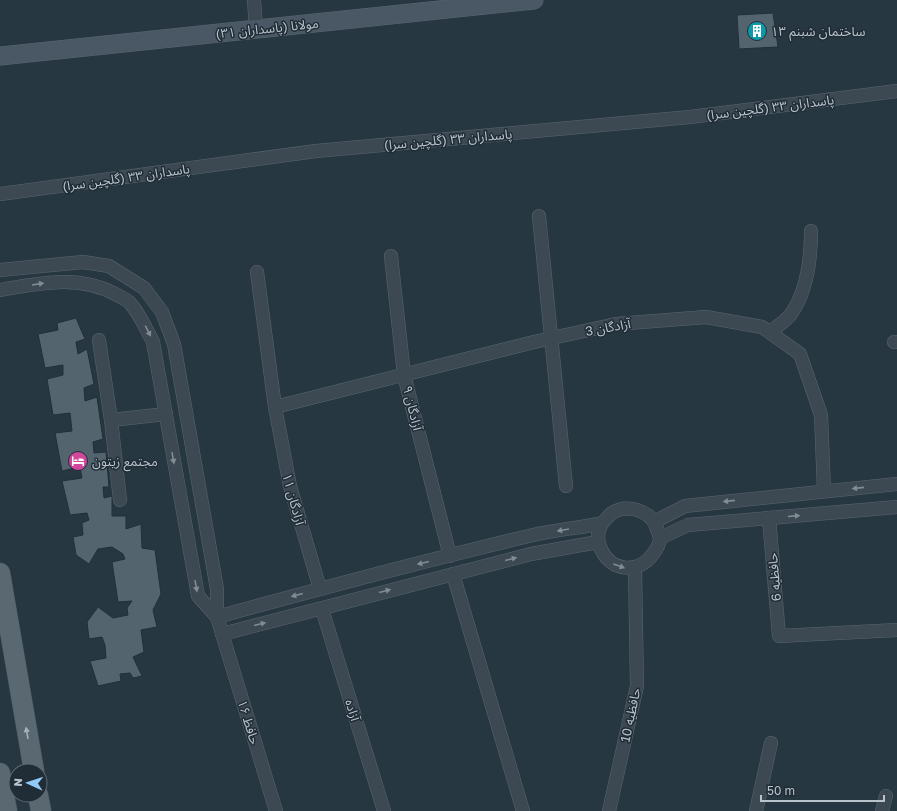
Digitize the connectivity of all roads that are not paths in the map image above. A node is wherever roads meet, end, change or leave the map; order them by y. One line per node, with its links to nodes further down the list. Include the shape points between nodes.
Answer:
1 (254, 0): 3 (street)
2 (534, 0): 3 (street, مولانا (پاسداران ۳۱))
3 (256, 29): 4 (street, مولانا (پاسداران ۳۱))
4 (0, 56)
5 (897, 92): 6 (street, پاسداران ۳۳ (گلچین سرا), via 690,117 316,151)
6 (0, 194)
7 (539, 216): 14 (street)
8 (811, 231): 13 (street, via 811,255 801,294 790,315)
9 (391, 256): 16 (street, آزادگان ۹)
10 (0, 270): 36 (street, via 83,262 109,266 144,288 162,312 174,344 217,589)
11 (257, 272): 17 (street, آزادگان ۱۱)
12 (0, 290): 18 (street, one-way to 18, via 53,282 81,282 104,288 129,302 153,342)
13 (770, 332): 14 (street, آزادگان 3, via 762,327 706,316 616,324); 22 (street, آزادگان 3, via 800,354 821,415)
14 (550, 338): 16 (street, آزادگان 3); 21 (street)
15 (99, 340): 19 (street)
16 (404, 375): 17 (street, آزادگان 3); 30 (street, آزادگان ۹)
17 (275, 407): 34 (street, آزادگان ۱۱, via 290,486)
18 (166, 414): 19 (street); 36 (street, one-way to 36, via 198,596)
19 (111, 420): 23 (street)
20 (897, 484): 22 (street, one-way to 22)
21 (566, 486)
22 (824, 491): 26 (street, one-way to 26, via 685,506)
23 (120, 500)
24 (897, 507): 25 (street, one-way to 24)
25 (769, 518): 28 (street, via 688,525); 37 (street, حافظیه 6, via 779,636)
26 (654, 522): 27 (street, via 642,512 627,508 613,512); 28 (street)
27 (602, 524): 29 (street, via 598,531); 30 (street, one-way to 30, via 535,535)
28 (660, 538): 31 (street, via 648,562)
29 (598, 542): 31 (street, one-way to 31, via 605,559 618,567); 33 (street, one-way to 29, via 531,554)
30 (450, 556): 34 (street, one-way to 34)
31 (635, 568): 47 (street, حافظیه 10, via 637,686)
32 (0, 573): 40 (main road, one-way to 32)
33 (453, 574): 35 (street, one-way to 33); 46 (street)
34 (320, 589): 36 (street, one-way to 36)
35 (322, 609): 38 (street, one-way to 35); 45 (street, آزاده)
36 (217, 617): 38 (street, حافظ ۱۶)
37 (897, 630)
38 (222, 634): 44 (street, حافظ ۱۶)
39 (771, 743): 48 (street)
40 (33, 763)
41 (0, 773): 43 (main road)
42 (886, 796): 49 (street)
43 (7, 811)
44 (276, 811)
45 (384, 811)
46 (523, 811)
47 (609, 811)
48 (756, 811)
49 (882, 811)

